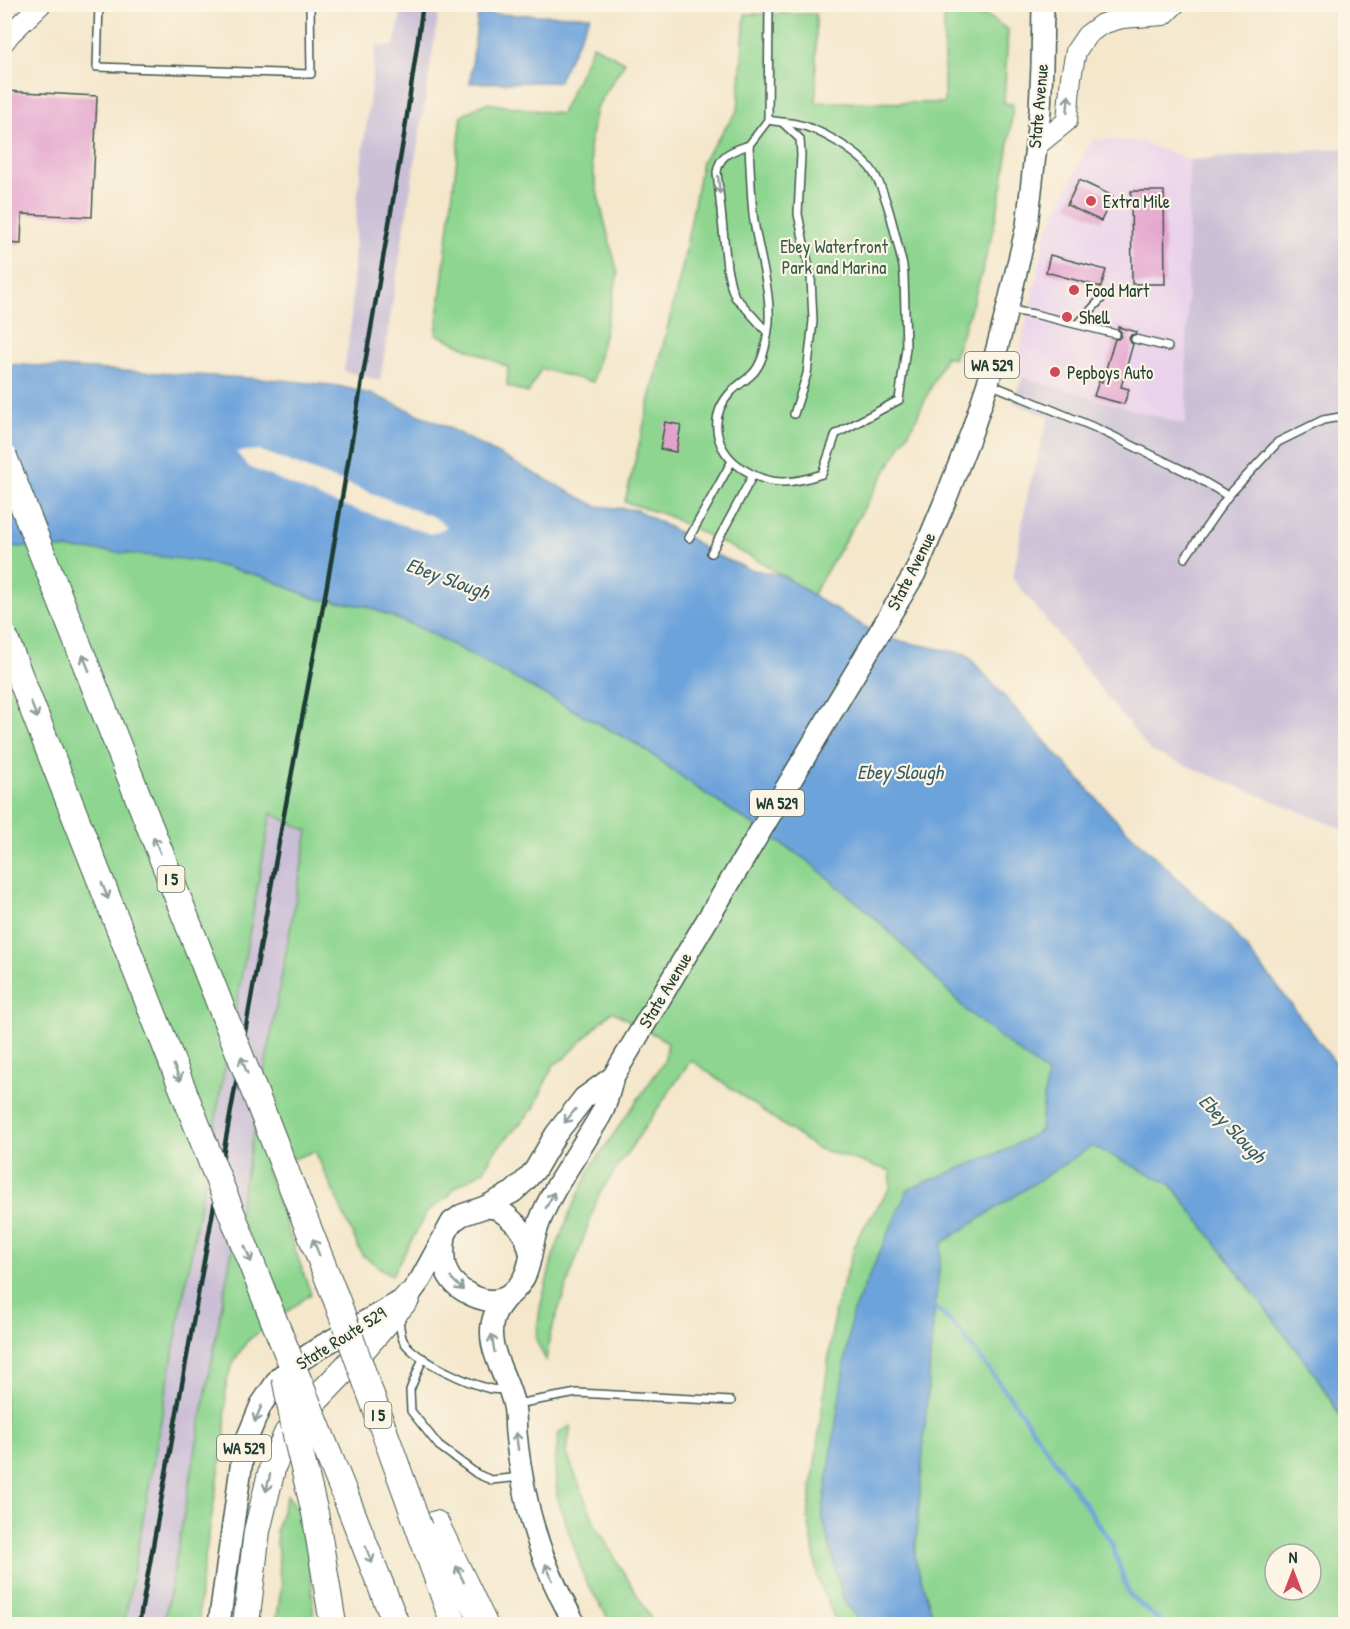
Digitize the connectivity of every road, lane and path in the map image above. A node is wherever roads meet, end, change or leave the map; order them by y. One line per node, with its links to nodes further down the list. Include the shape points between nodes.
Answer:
1 (41, 4): 7 (street)
2 (99, 4): 3 (lane, via 97,67 311,74)
3 (310, 4)
4 (768, 4): 8 (lane)
5 (1043, 4): 11 (main road, State Avenue / WA 529, via 1042,77)
6 (1175, 4): 11 (street, one-way to 6, via 1067,121 1076,51 1087,35 1101,24 1122,18 1164,15)
7 (4, 42)
8 (768, 120): 9 (lane); 10 (lane)
9 (783, 123): 20 (lane, via 800,139 798,214 811,277 813,321 807,374); 24 (lane, via 813,129 842,143 875,176 903,266 906,348 899,400 836,434 822,474 788,483 770,482)
10 (749, 145): 15 (lane, via 753,214 769,308); 15 (lane, one-way to 15, via 723,157 717,172 730,286)
11 (1035, 147): 13 (main road, State Avenue / WA 529, via 1027,226)
12 (1101, 299): 14 (lane)
13 (1007, 310): 14 (lane); 19 (main road, State Avenue / WA 529)
14 (1078, 324): 16 (lane)
15 (767, 332): 23 (lane, via 761,360 754,372 732,390 717,420 720,445)
16 (1116, 334)
17 (1135, 339): 18 (lane)
18 (1168, 347)
19 (988, 384): 25 (lane, via 1096,428); 30 (main road, State Avenue / WA 529, via 915,573)
20 (794, 414)
21 (1346, 416): 25 (lane, via 1323,420 1278,442)
22 (4, 457): 41 (highway, I 5, one-way to 22, bridge)
23 (732, 461): 24 (lane); 26 (lane)
24 (753, 475): 27 (lane)
25 (1228, 496): 28 (lane)
26 (689, 538)
27 (711, 553)
28 (1185, 558)
29 (4, 636): 36 (highway, one-way to 36, bridge)
30 (613, 1077): 31 (main road, State Avenue, one-way to 31, via 584,1098 525,1181); 33 (main road, State Avenue, one-way to 30, via 540,1219 604,1109)
31 (485, 1207): 32 (main road, via 462,1215); 33 (main road, via 496,1208 518,1226)
32 (444, 1235): 34 (main road, one-way to 34, via 444,1266 458,1287 485,1301); 35 (main road, State Route 529, via 421,1279)
33 (531, 1255): 34 (main road, via 524,1278)
34 (505, 1299): 38 (main road, one-way to 34, via 491,1340 495,1313)
35 (402, 1304): 37 (lane, via 403,1341); 42 (main road, State Route 529 / WA 529, one-way to 42, via 363,1322 298,1362 280,1377 261,1406 244,1446); 43 (highway, one-way to 43, via 287,1434 273,1465 257,1531)
36 (275, 1323): 44 (highway, bridge, via 315,1513); 45 (highway, one-way to 45, bridge)
37 (423, 1358): 38 (lane, via 440,1369); 40 (lane, via 410,1390 411,1411 439,1446 491,1480)
38 (511, 1397): 39 (lane, via 577,1393); 40 (main road, one-way to 38)
39 (731, 1401)
40 (522, 1477): 48 (main road, one-way to 40, via 540,1547)
41 (427, 1526): 46 (highway); 47 (highway, one-way to 41)
42 (219, 1624)
43 (246, 1624)
44 (333, 1624)
45 (396, 1624)
46 (454, 1624)
47 (484, 1624)
48 (575, 1624)

